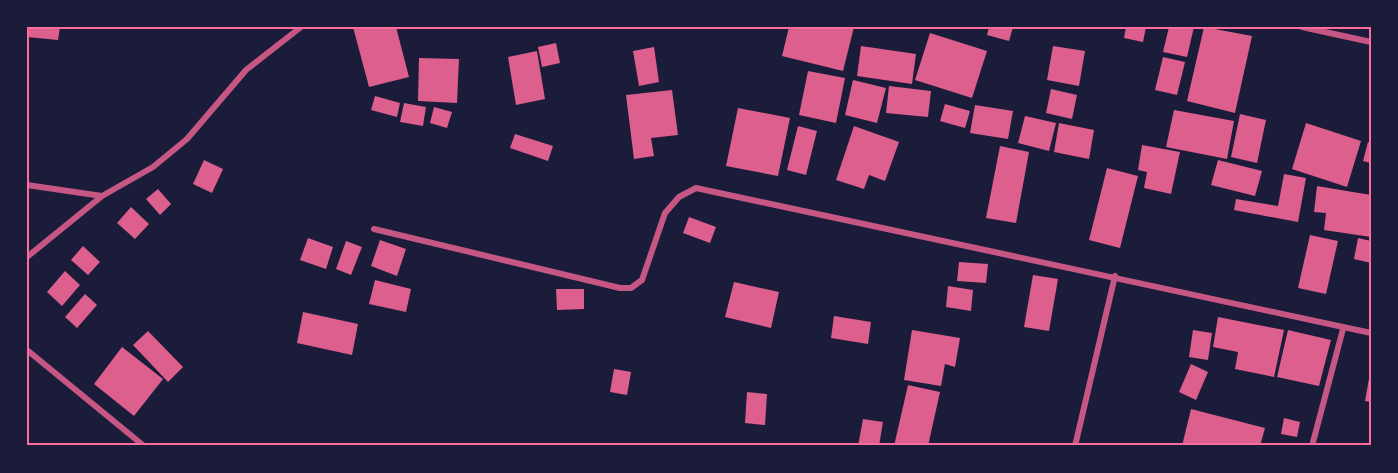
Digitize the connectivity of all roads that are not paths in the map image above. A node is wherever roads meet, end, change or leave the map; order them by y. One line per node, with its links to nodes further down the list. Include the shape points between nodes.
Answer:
1 (298, 27): 5 (street, via 246,70 187,139 153,167)
2 (1302, 27): 3 (street)
3 (1371, 42)
4 (27, 184): 5 (street)
5 (102, 196): 7 (street)
6 (374, 229): 8 (street, via 631,288 642,280 665,213 679,197 696,188)
7 (27, 257)
8 (1115, 276): 9 (street); 13 (street)
9 (1343, 329): 10 (street); 14 (street)
10 (1371, 333)
11 (27, 350): 12 (street)
12 (144, 446)
13 (1075, 446)
14 (1312, 446)

